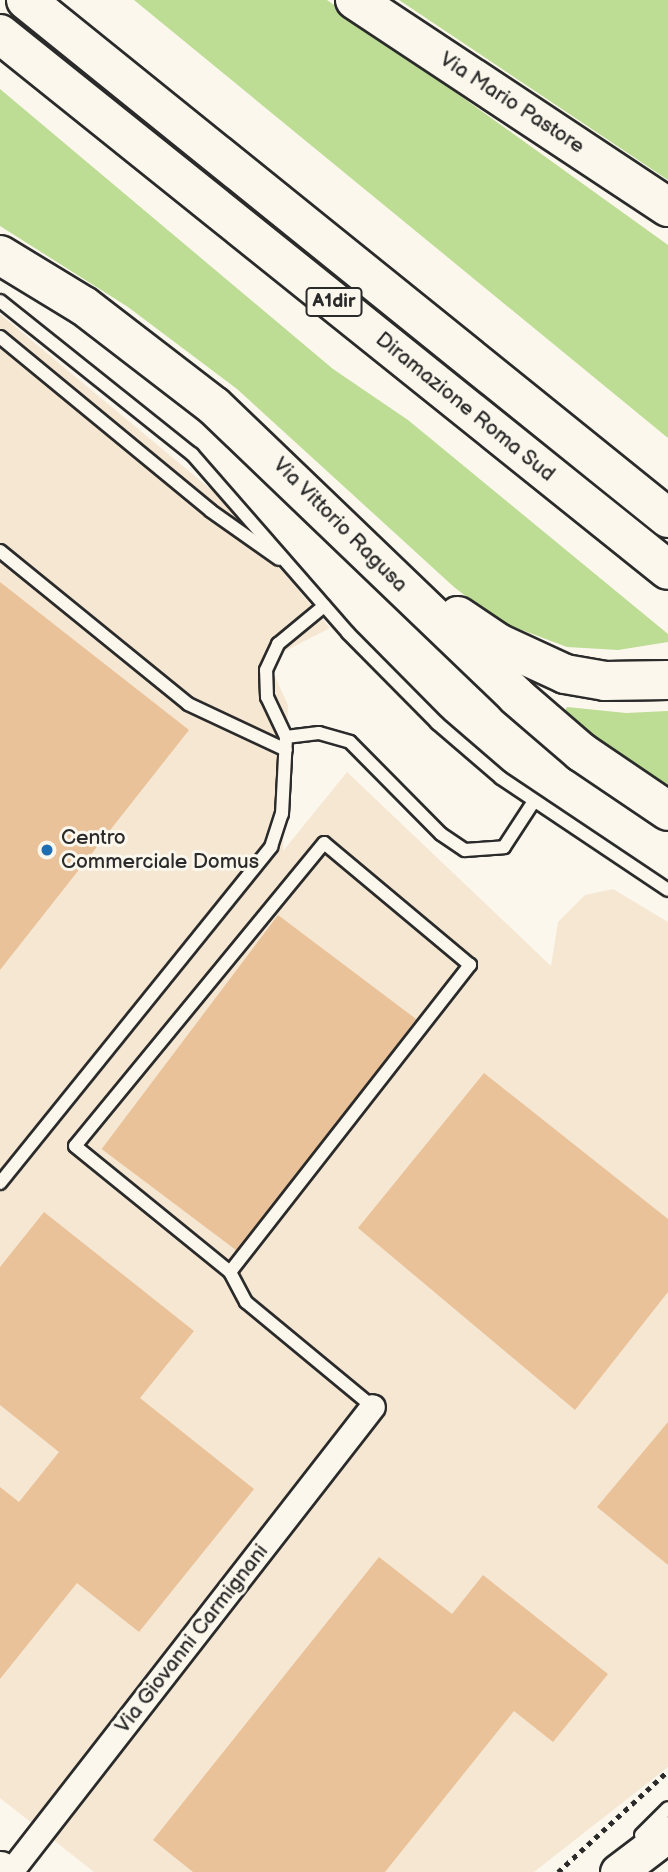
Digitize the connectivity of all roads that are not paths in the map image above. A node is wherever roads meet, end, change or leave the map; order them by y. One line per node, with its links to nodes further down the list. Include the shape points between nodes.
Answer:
1 (26, 0): 7 (highway, Diramazione Roma Sud / A1dir)
2 (40, 0): 7 (lane)
3 (355, 0): 8 (highway, Via Mario Pastore)
4 (0, 34): 6 (highway, Diramazione Roma Sud / A1dir)
5 (0, 46): 6 (lane)
6 (68, 89): 16 (highway, Diramazione Roma Sud / A1dir)
7 (166, 113): 12 (highway, Diramazione Roma Sud / A1dir)
8 (668, 207)
9 (0, 255): 14 (highway, Via Vittorio Ragusa, via 84,306 214,406)
10 (0, 302): 15 (lane, via 183,447)
11 (0, 337): 15 (lane, via 211,511)
12 (668, 518)
13 (0, 551): 19 (lane, via 188,704)
14 (370, 555): 18 (highway, via 498,643 538,663 586,678); 21 (highway, Via Vittorio Ragusa, via 555,732)
15 (289, 566): 17 (lane)
16 (668, 570)
17 (324, 606): 19 (lane, via 286,636 269,661 267,697); 20 (lane, via 437,723)
18 (659, 681)
19 (286, 743): 20 (lane, via 319,733 350,742 441,834 475,853 504,847); 23 (lane, via 282,814 266,855)
20 (534, 801): 22 (lane)
21 (668, 811)
22 (668, 890)
23 (0, 1184)
24 (230, 1272): 24 (lane, via 75,1146 324,843 470,965); 25 (lane, via 246,1302)
25 (373, 1407): 30 (street, Via Giovanni Carmignani)
26 (668, 1808): 31 (lane)
27 (668, 1834): 32 (street)
28 (0, 1868): 29 (street)
29 (4, 1872)
30 (11, 1872)
31 (604, 1872)
32 (618, 1872)

